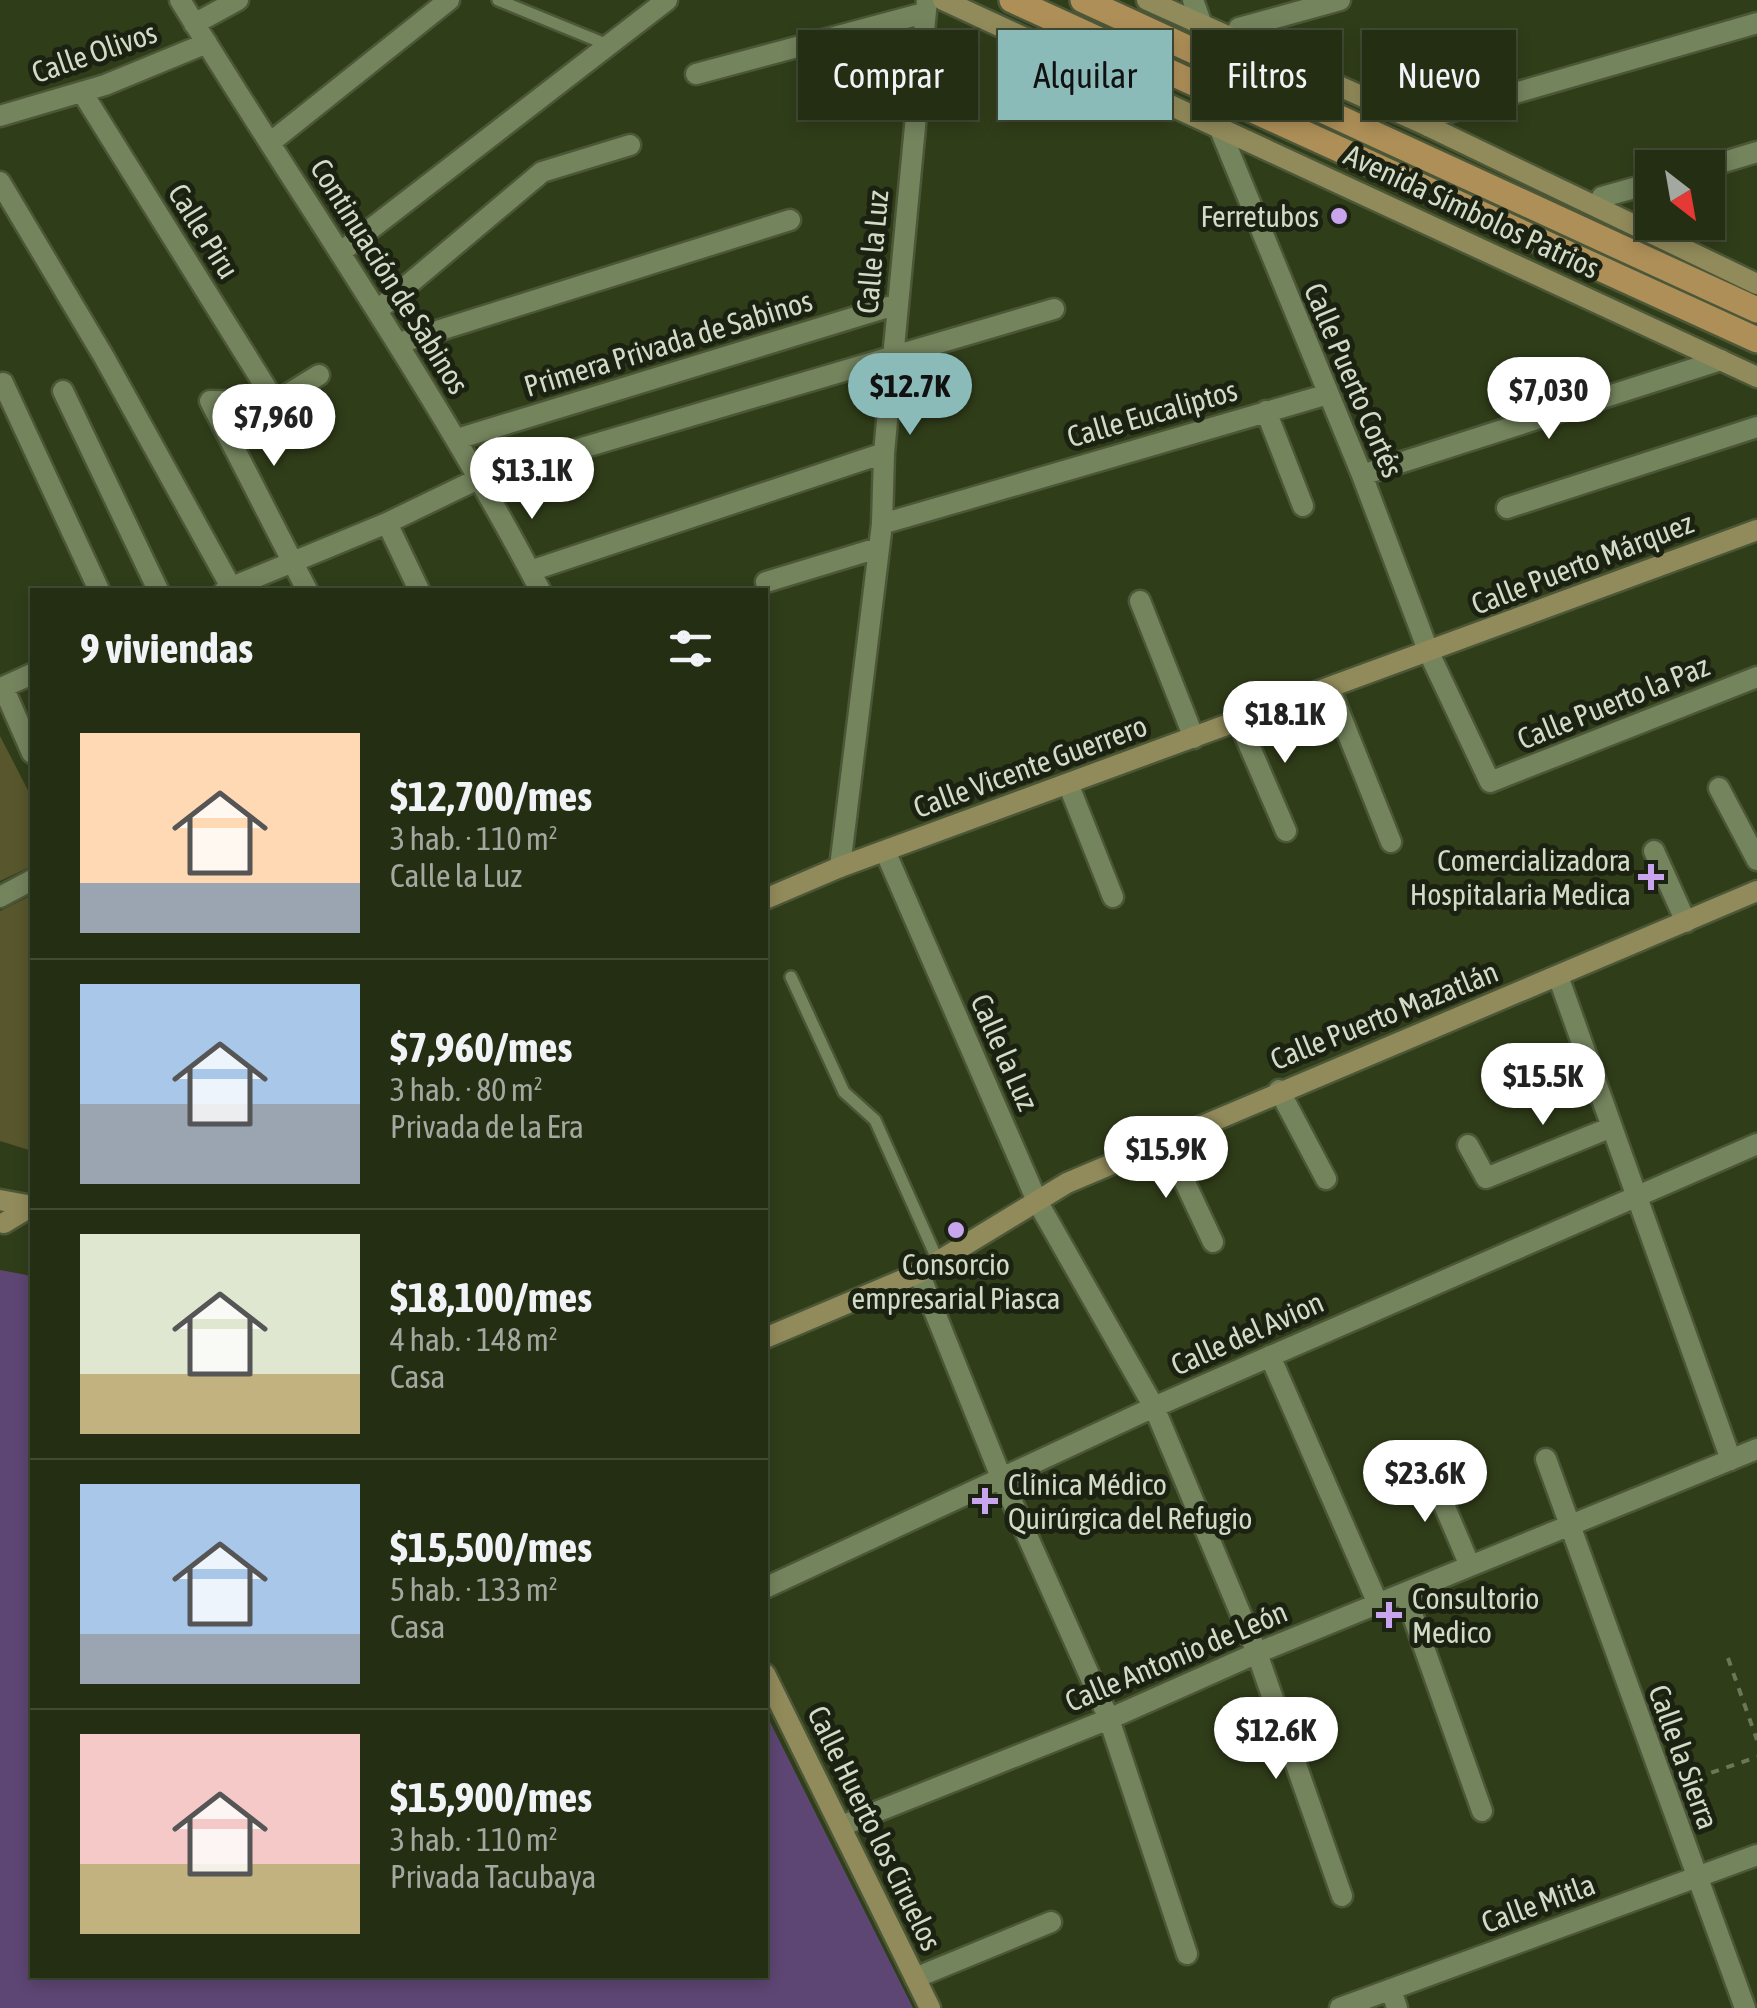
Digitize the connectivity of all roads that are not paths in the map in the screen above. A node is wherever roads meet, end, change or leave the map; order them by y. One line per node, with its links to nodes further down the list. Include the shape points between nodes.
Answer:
1 (180, 0): 14 (street, Continuación de Sabinos)
2 (238, 0): 14 (street)
3 (449, 0): 26 (street)
4 (498, 0): 19 (lane)
5 (667, 0): 19 (street)
6 (944, 0): 25 (street, Avenida Símbolos Patrios)
7 (1012, 0): 40 (main road, Avenida Símbolos Patrios)
8 (1083, 0): 39 (main road, Avenida Símbolos Patrios)
9 (1148, 0): 15 (street, Avenida Símbolos Patrios)
10 (1193, 0): 15 (street)
11 (1340, 0): 17 (street)
12 (925, 6): 20 (street); 36 (street, Calle la Luz)
13 (1757, 23): 24 (street, via 1432,117)
14 (194, 24): 18 (street, Continuación de Sabinos)
15 (1202, 25): 16 (street, Avenida Símbolos Patrios)
16 (1214, 30)
17 (1238, 30)
18 (207, 43): 22 (street, Calle Olivos); 26 (street, Continuación de Sabinos)
19 (608, 45): 34 (street)
20 (696, 74)
21 (1342, 87): 24 (street, Avenida Símbolos Patrios)
22 (82, 92): 23 (street, Calle Olivos); 49 (street, Calle Piru)
23 (0, 116)
24 (1428, 126): 32 (street, Avenida Símbolos Patrios)
25 (1221, 132): 43 (street, Avenida Símbolos Patrios); 48 (street, Calle Puerto Cortés)
26 (271, 142): 34 (street, Continuación de Sabinos)
27 (630, 145): 38 (street, via 542,172)
28 (1757, 152): 29 (street)
29 (1725, 162)
30 (0, 182): 67 (street, via 104,357)
31 (1635, 188): 32 (street, via 1602,198)
32 (1598, 206): 35 (street, Avenida Símbolos Patrios)
33 (790, 220): 41 (street)
34 (341, 252): 38 (street, Continuación de Sabinos)
35 (1757, 284)
36 (898, 304): 42 (street, Calle la Luz); 52 (street, Primera Privada de Sabinos)
37 (1054, 309): 42 (street)
38 (378, 310): 41 (street, Continuación de Sabinos)
39 (1757, 310)
40 (1757, 340)
41 (399, 343): 52 (street, Continuación de Sabinos)
42 (893, 360): 53 (street, Calle la Luz); 55 (street)
43 (1721, 360): 45 (street, Avenida Símbolos Patrios); 54 (street)
44 (319, 376): 49 (street)
45 (1757, 377)
46 (2, 384): 65 (street)
47 (63, 391): 66 (street)
48 (1325, 395): 50 (street, Calle Eucaliptos); 54 (street, Calle Puerto Cortés)
49 (275, 402): 62 (street, via 210,400)
50 (1266, 411): 56 (street); 59 (street, Calle Eucaliptos)
51 (1757, 427): 57 (street)
52 (457, 439): 55 (street, Continuación de Sabinos)
53 (884, 452): 59 (street, Calle la Luz); 63 (street)
54 (1362, 475): 72 (street, Calle Puerto Cortés)
55 (480, 478): 58 (street); 63 (street, Continuación de Sabinos)
56 (1303, 506)
57 (1507, 508)
58 (387, 523): 62 (street); 70 (street)
59 (882, 524): 61 (street, Calle la Luz)
60 (1757, 530): 72 (street, Calle Puerto Márquez)
61 (878, 548): 64 (street); 88 (street, Calle la Luz)
62 (293, 561): 68 (street); 69 (street)
63 (535, 580)
64 (766, 582)
65 (98, 588)
66 (157, 588)
67 (227, 588)
68 (230, 588)
69 (306, 588)
70 (418, 588)
71 (1140, 601): 78 (street)
72 (1429, 653): 76 (street, Calle Vicente Guerrero); 80 (street, Calle Puerto Cortés)
73 (30, 675): 75 (street)
74 (1757, 677): 80 (street, Calle Puerto la Paz)
75 (2, 687): 79 (street)
76 (1330, 689): 77 (street, Calle Vicente Guerrero); 84 (street)
77 (1239, 722): 78 (street, Calle Vicente Guerrero); 83 (street)
78 (1194, 738): 81 (street, Calle Vicente Guerrero)
79 (30, 749)
80 (1490, 782)
81 (1069, 786): 85 (street, Calle Vicente Guerrero); 92 (street)
82 (1720, 788): 87 (street)
83 (1286, 830)
84 (1392, 842)
85 (885, 851): 88 (street, Calle Vicente Guerrero); 105 (street, Calle la Luz)
86 (1654, 851): 94 (street)
87 (1757, 860)
88 (840, 867): 93 (street, Calle Vicente Guerrero)
89 (30, 881): 91 (street)
90 (1757, 891): 94 (street, Calle Puerto Mazatlán)
91 (0, 897)
92 (1113, 897)
93 (768, 898)
94 (1686, 922): 95 (street, Calle Puerto Mazatlán)
95 (1558, 976): 97 (street, Calle Puerto Mazatlán); 98 (street)
96 (792, 977): 111 (lane, via 844,1092 875,1120)
97 (1278, 1090): 99 (street, Calle Puerto Mazatlán); 102 (street)
98 (1612, 1126): 101 (street, via 1486,1178); 103 (street)
99 (1165, 1140): 105 (street, Calle Puerto Mazatlán); 110 (street)
100 (1757, 1144): 103 (street, Calle del Avion)
101 (1468, 1146)
102 (1326, 1180)
103 (1636, 1198): 114 (street, Calle del Avion); 118 (street)
104 (0, 1200): 106 (street)
105 (1037, 1201): 111 (street, Calle Puerto Mazatlán); 115 (street, Calle la Luz)
106 (30, 1206)
107 (30, 1207): 108 (street)
108 (2, 1222): 109 (street)
109 (30, 1229)
110 (1212, 1242)
111 (938, 1262): 112 (street, Calle Puerto Mazatlán)
112 (919, 1272): 113 (street, Calle Puerto Mazatlán); 120 (street)
113 (768, 1337)
114 (1270, 1356): 115 (street, Calle del Avion); 125 (street)
115 (1154, 1407): 120 (street, Calle del Avion); 126 (street, Calle la Luz)
116 (1757, 1450): 118 (street, Calle Antonio de León)
117 (1546, 1459): 121 (street, Calle la Sierra)
118 (1732, 1460): 121 (street, Calle Antonio de León)
119 (1427, 1465): 122 (street)
120 (1001, 1477): 123 (street, Calle del Avion); 128 (street)
121 (1570, 1524): 122 (street, Calle Antonio de León); 132 (street, Calle la Sierra)
122 (1470, 1566): 124 (street, Calle Antonio de León)
123 (768, 1587)
124 (1405, 1594): 125 (street, Calle Antonio de León); 129 (street)
125 (1378, 1604): 126 (street, Calle Antonio de León)
126 (1258, 1652): 128 (street, Calle Antonio de León); 133 (street, Calle la Luz)
127 (768, 1680): 130 (street, Calle Huerto los Ciruelos)
128 (1109, 1720): 130 (street, Calle Antonio de León); 135 (street)
129 (1482, 1811)
130 (840, 1826): 136 (street, Calle Huerto los Ciruelos)
131 (1757, 1856): 132 (street, Calle Mitla)
132 (1696, 1878): 137 (street, Calle Mitla); 140 (street, Calle la Sierra)
133 (1342, 1896)
134 (1051, 1922): 136 (street)
135 (1187, 1954)
136 (915, 1978): 138 (street, Calle Huerto los Ciruelos)
137 (1394, 1998): 139 (street, Calle Mitla)
138 (930, 2008)
139 (1340, 2008)
140 (1745, 2008)

